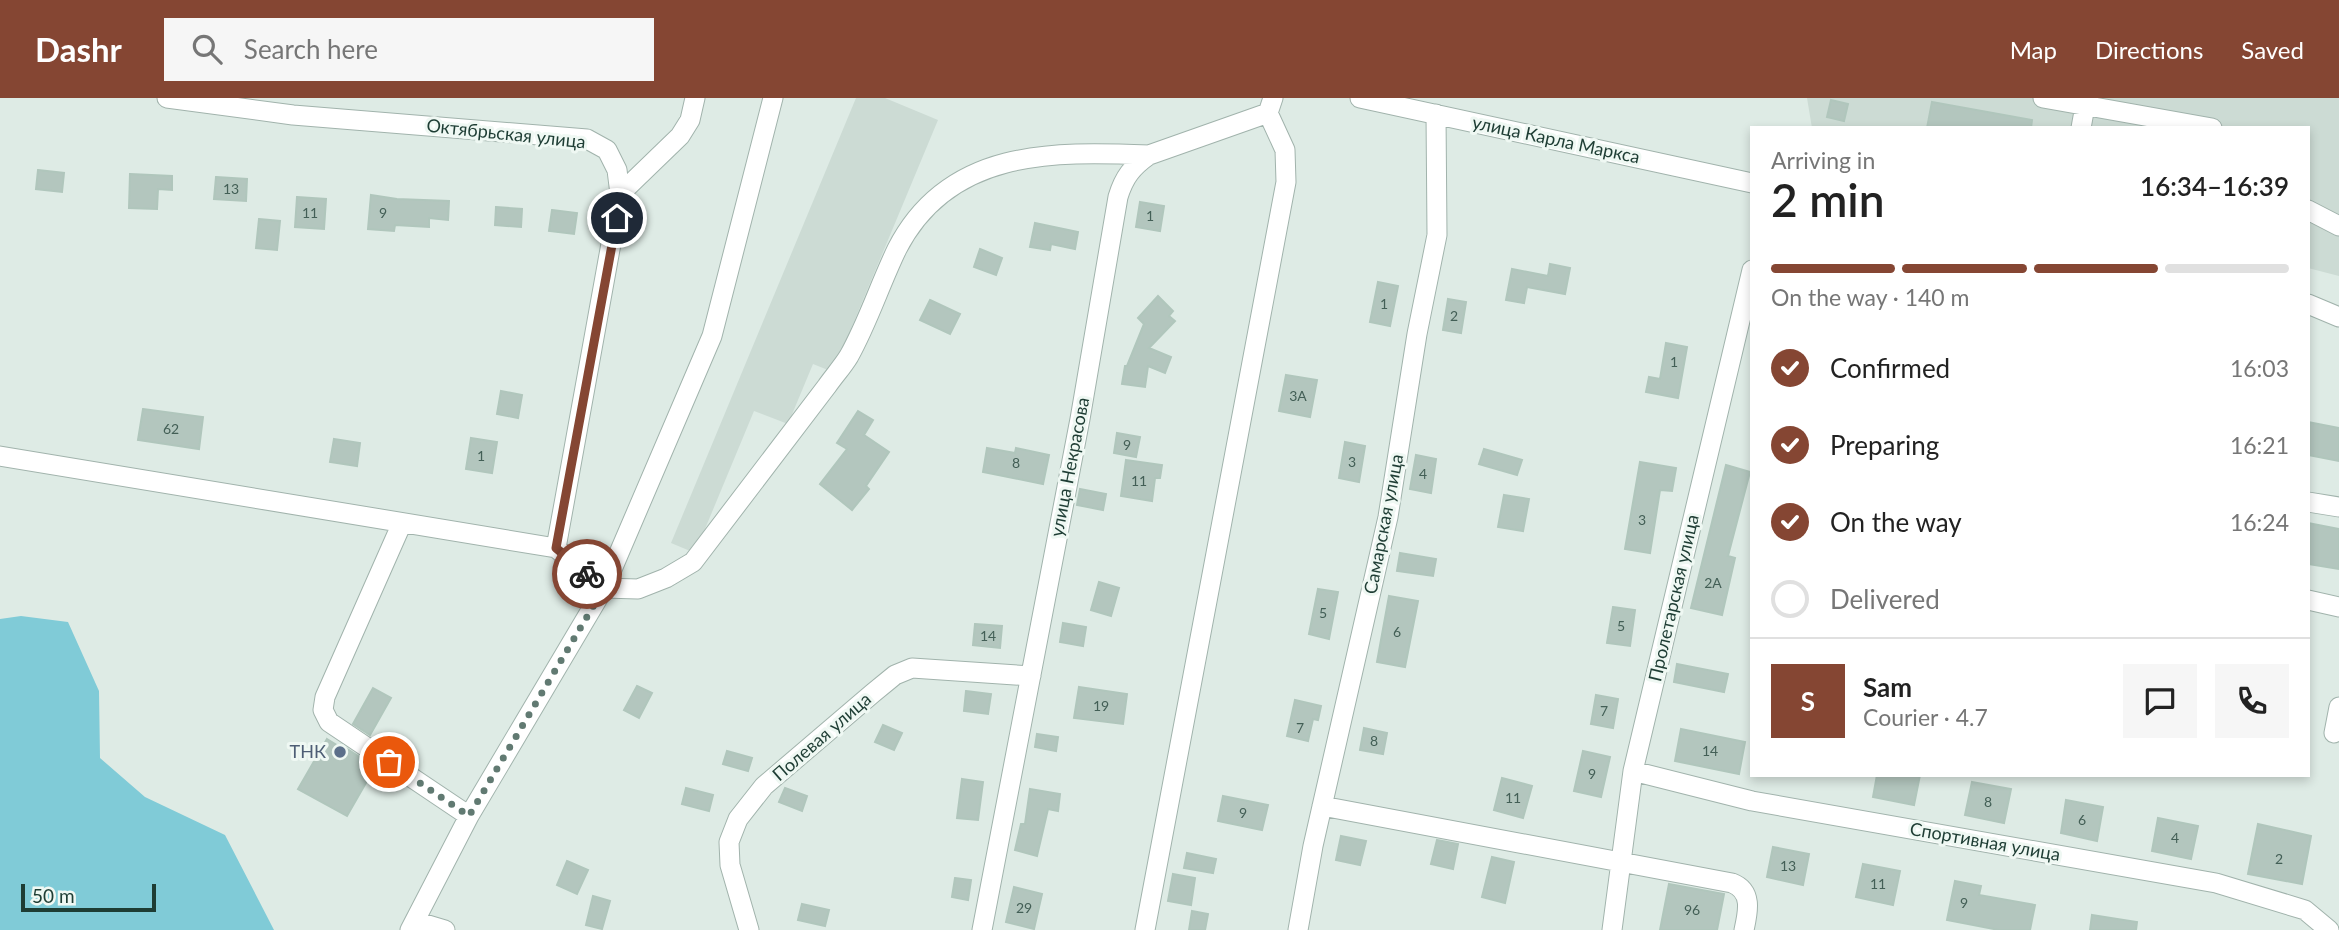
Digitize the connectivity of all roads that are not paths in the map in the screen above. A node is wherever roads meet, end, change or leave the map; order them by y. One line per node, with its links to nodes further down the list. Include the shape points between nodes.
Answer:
1 (167, 98): 13 (street, Октябрьская улица, via 293,115 587,139 607,150 617,170)
2 (695, 98): 13 (street, via 680,136)
3 (774, 98): 24 (street, via 712,336)
4 (1360, 98): 8 (street, улица Карла Маркса)
5 (2043, 98): 7 (street)
6 (1271, 106): 11 (street, улица Некрасова); 38 (street, via 1285,150 1286,183)
7 (2085, 106): 9 (street); 10 (street)
8 (1436, 114): 12 (street, улица Карла Маркса); 31 (street, Самарская улица, via 1437,235 1388,517)
9 (2081, 126)
10 (2200, 126)
11 (1149, 155): 24 (street, via 1039,155 976,173 930,201 897,249 849,356 693,562 638,589); 27 (street, улица Некрасова, via 1132,167 1118,197)
12 (1750, 183)
13 (620, 194): 23 (street, Октябрьская улица)
14 (2310, 211): 15 (street)
15 (2339, 226)
16 (1750, 278): 30 (street, Пролетарская улица)
17 (2310, 305): 18 (street)
18 (2339, 317)
19 (0, 456): 22 (street)
20 (2310, 502): 21 (street)
21 (2339, 507)
22 (402, 523): 23 (street); 32 (street, via 323,710 329,722)
23 (556, 548): 24 (street)
24 (604, 588): 32 (street)
25 (2310, 600): 26 (street)
26 (2339, 607)
27 (1031, 676): 36 (street, Полевая улица, via 912,668 895,675 764,786 738,819 729,842 730,865); 37 (street, улица Некрасова)
28 (2339, 707): 29 (street)
29 (2334, 733)
30 (1633, 771): 33 (street, Пролетарская улица); 42 (street, Спортивная улица, via 1752,801 2216,883 2305,910)
31 (1322, 806): 33 (street); 39 (street, Самарская улица)
32 (469, 816): 34 (street)
33 (1622, 861): 40 (street, Пролетарская улица); 41 (street, via 1739,885 1748,900)
34 (413, 925): 35 (street)
35 (445, 930)
36 (749, 930)
37 (982, 930)
38 (1144, 930)
39 (1298, 930)
40 (1612, 930)
41 (1744, 930)
42 (2329, 930)

